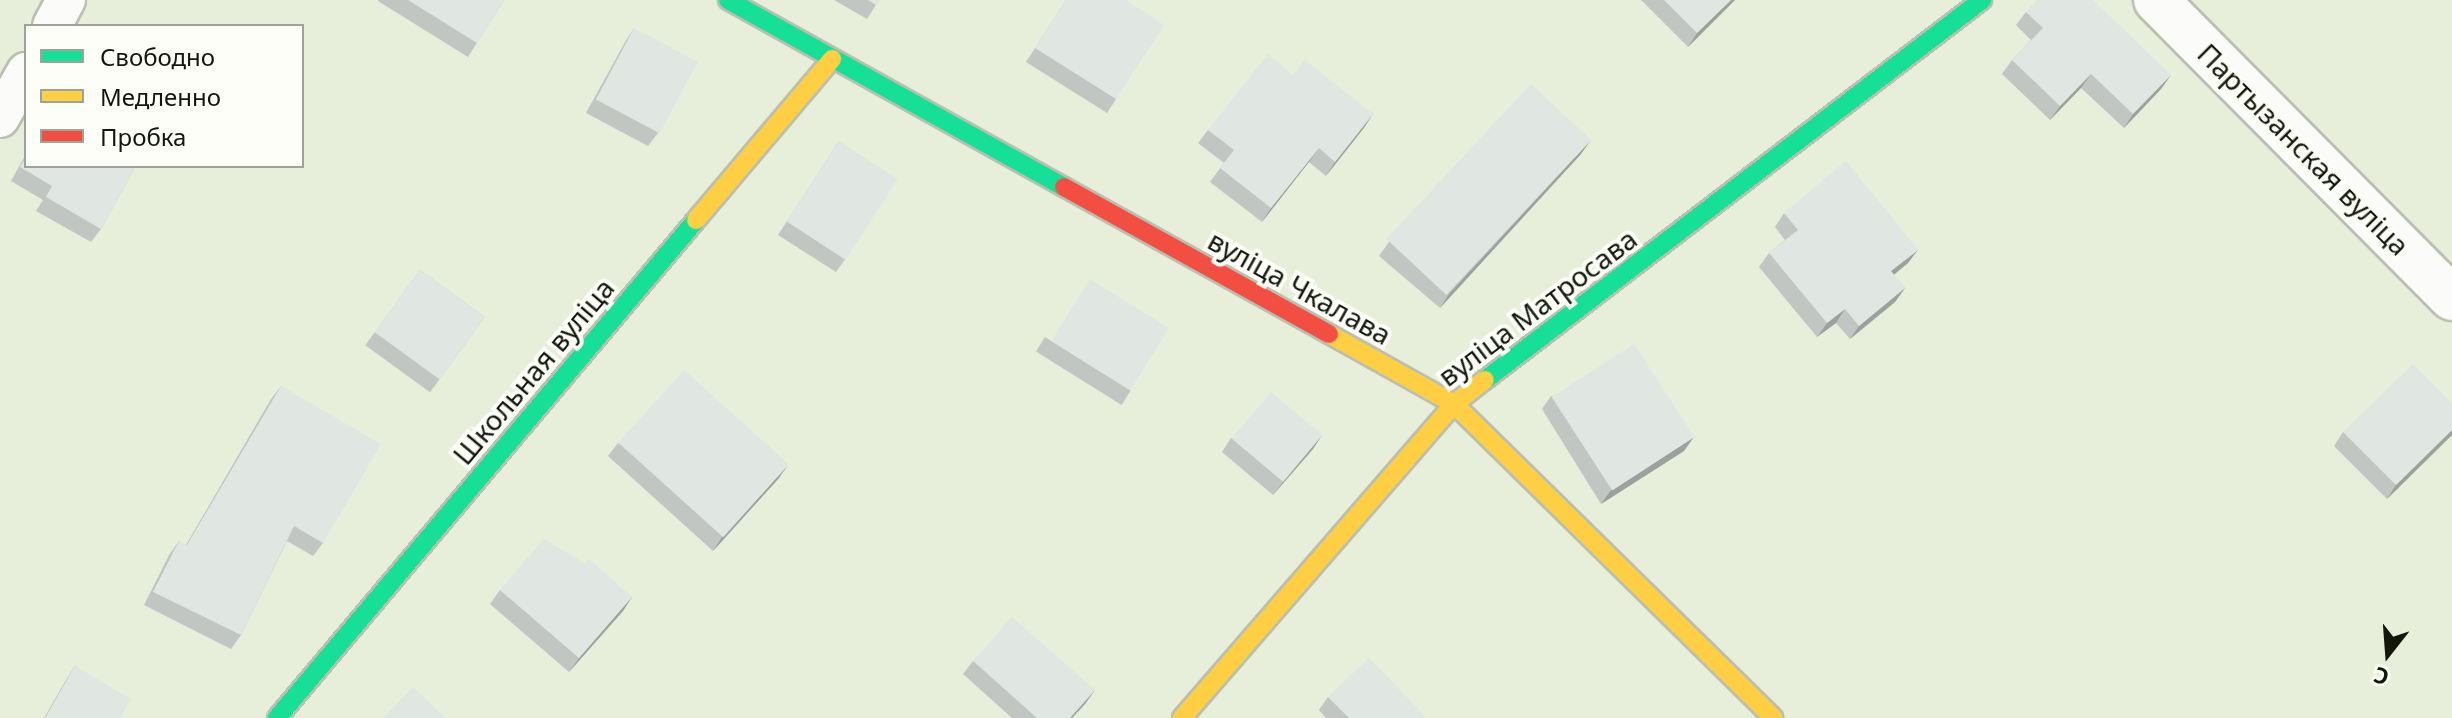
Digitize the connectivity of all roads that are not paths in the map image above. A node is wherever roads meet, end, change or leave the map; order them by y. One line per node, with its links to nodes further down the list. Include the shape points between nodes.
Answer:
1 (66, 0): 5 (lane)
2 (728, 0): 6 (street, вуліца Чкалава)
3 (1982, 0): 10 (street, вуліца Матросава)
4 (2156, 0): 9 (street, Партызанская вуліца)
5 (53, 24)
6 (832, 59): 10 (street, вуліца Чкалава); 11 (street, Школьная вуліца)
7 (24, 76): 8 (lane)
8 (0, 118)
9 (2452, 298)
10 (1454, 404): 12 (street, вуліца Матросава); 13 (street, вуліца Чкалава)
11 (277, 718)
12 (1182, 718)
13 (1774, 718)

